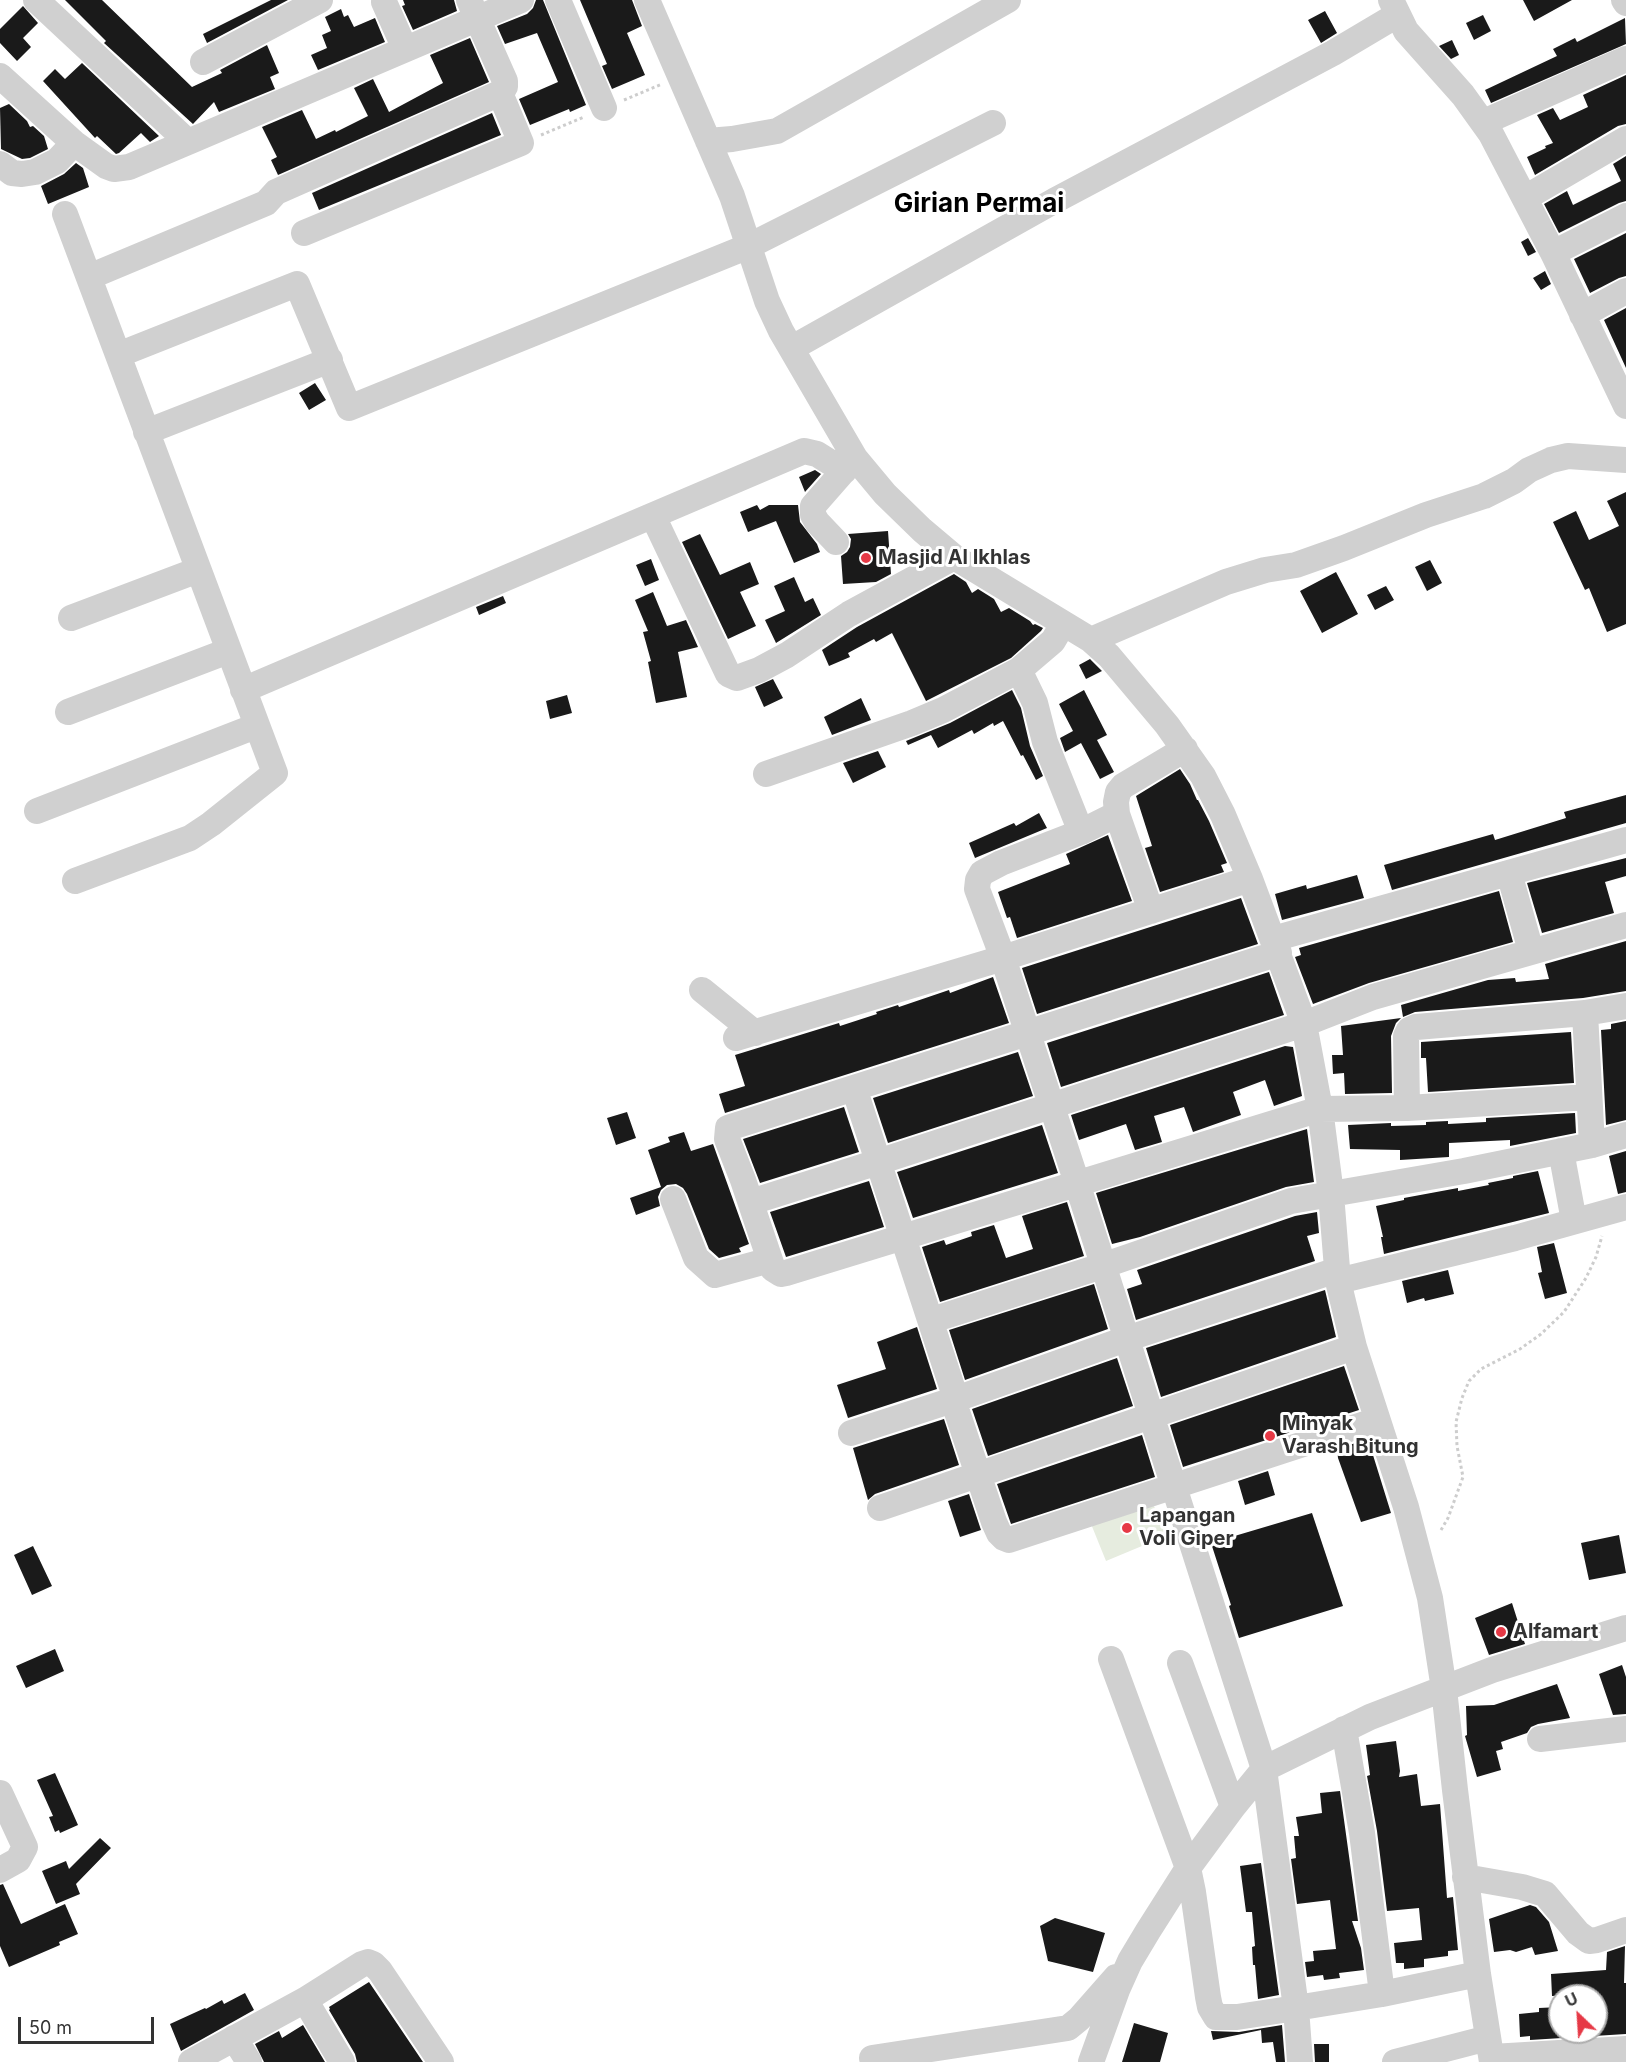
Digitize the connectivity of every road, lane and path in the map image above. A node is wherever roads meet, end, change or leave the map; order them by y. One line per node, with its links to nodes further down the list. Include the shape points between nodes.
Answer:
1 (36, 0): 20 (street)
2 (320, 0): 12 (street)
3 (521, 0): 9 (street)
4 (558, 0): 15 (street)
5 (647, 0): 19 (street)
6 (1008, 0): 19 (street, via 777,131)
7 (384, 2): 10 (street)
8 (1394, 7): 16 (street, via 1412,38); 32 (street, via 1333,53 1054,201)
9 (473, 9): 10 (street); 14 (street, via 505,81 506,87)
10 (405, 49): 20 (street)
11 (1626, 58): 16 (street)
12 (203, 62)
13 (2, 82): 21 (street)
14 (500, 93): 26 (street, via 521,143); 29 (street, via 276,192 266,203)
15 (604, 108)
16 (1484, 122): 23 (street)
17 (993, 123): 27 (street)
18 (1626, 139): 23 (street)
19 (708, 141): 27 (street)
20 (188, 142): 21 (street, via 129,167 114,169)
21 (74, 143): 22 (street, via 57,161 35,172 12,173)
22 (0, 164)
23 (1525, 198): 28 (street)
24 (65, 214): 29 (street)
25 (1626, 216): 28 (street)
26 (304, 233)
27 (749, 246): 32 (street, via 767,301); 34 (street, via 348,408)
28 (1553, 253): 31 (street)
29 (89, 277): 33 (street)
30 (1626, 291): 31 (street)
31 (1582, 315): 35 (street)
32 (792, 348): 39 (street)
33 (118, 355): 34 (street, via 297,284); 37 (street)
34 (330, 360): 37 (street)
35 (1618, 368): 36 (street)
36 (1626, 406)
37 (146, 432): 43 (street)
38 (1626, 460): 46 (street, via 1569,456 1551,460 1484,496 1296,565 1226,582)
39 (849, 464): 40 (street, via 804,451); 41 (street, via 813,506 817,522); 42 (street)
40 (653, 516): 42 (street, via 728,674 737,678 787,655 858,609); 49 (street)
41 (836, 542)
42 (954, 557): 45 (street)
43 (198, 570): 44 (street); 47 (street)
44 (71, 618)
45 (1063, 624): 46 (street); 48 (street, via 1053,641)
46 (1091, 640): 52 (street, via 1109,656)
47 (228, 651): 49 (street); 50 (street)
48 (1019, 669): 53 (street, via 912,723); 56 (street)
49 (243, 690): 51 (street)
50 (68, 712)
51 (256, 726): 54 (street); 60 (street, via 275,773 190,838)
52 (1185, 748): 55 (street, via 1123,786 1118,792); 59 (street, via 1223,815)
53 (766, 774)
54 (37, 811)
55 (1117, 814): 56 (street); 61 (street)
56 (1081, 832): 65 (street, via 982,873 977,888)
57 (1626, 840): 58 (street)
58 (1509, 873): 63 (street); 64 (street)
59 (1250, 879): 61 (street); 63 (street)
60 (75, 881)
61 (1151, 911): 65 (street)
62 (1626, 925): 64 (street)
63 (1276, 946): 69 (street); 70 (street)
64 (1531, 951): 69 (street, via 1373,997)
65 (1003, 958): 66 (street, via 745,1036); 70 (street)
66 (702, 990)
67 (1626, 1006): 68 (street)
68 (1585, 1013): 72 (street); 74 (street, via 1409,1030 1405,1044)
69 (1304, 1024): 73 (street); 75 (street)
70 (1028, 1033): 71 (street); 73 (street)
71 (854, 1088): 79 (street); 83 (street, via 728,1128 727,1139)
72 (1588, 1097): 74 (street); 77 (street)
73 (1051, 1106): 79 (street); 80 (street)
74 (1407, 1108): 75 (street)
75 (1320, 1109): 80 (street); 81 (street)
76 (1626, 1135): 77 (street)
77 (1592, 1145): 78 (street)
78 (1561, 1151): 81 (street); 85 (street)
79 (878, 1162): 83 (street); 86 (street)
80 (1077, 1183): 86 (street); 88 (street)
81 (1331, 1194): 88 (street, via 1269,1208); 89 (street)
82 (673, 1199): 87 (street, via 696,1258 715,1275)
83 (751, 1202): 87 (street)
84 (1614, 1210): 85 (street); 100 (path, via 1586,1278 1564,1312 1541,1334 1481,1369 1469,1381 1456,1422 1463,1477)
85 (1574, 1221): 89 (street, via 1515,1238)
86 (903, 1236): 87 (street, via 781,1274 773,1269); 90 (street)
87 (770, 1260)
88 (1102, 1266): 90 (street); 91 (street)
89 (1338, 1275): 91 (street); 92 (street)
90 (932, 1320): 93 (street)
91 (1126, 1339): 93 (street); 94 (street)
92 (1354, 1347): 94 (street); 95 (street)
93 (955, 1399): 96 (street); 97 (street)
94 (1150, 1415): 97 (street); 98 (street)
95 (1377, 1420): 98 (street); 104 (street, via 1430,1598)
96 (851, 1433)
97 (977, 1474): 98 (street, via 999,1533 1009,1540); 99 (street)
98 (1173, 1486): 108 (street)
99 (880, 1508)
100 (1441, 1530)
101 (1626, 1628): 104 (street)
102 (1111, 1659): 111 (street)
103 (1180, 1663): 110 (street)
104 (1444, 1689): 105 (street); 113 (street)
105 (1344, 1729): 108 (street); 117 (street, via 1362,1833)
106 (1626, 1729): 107 (street)
107 (1540, 1739)
108 (1264, 1769): 110 (street); 119 (street)
109 (0, 1793): 112 (street, via 26,1847 18,1860)
110 (1233, 1807): 111 (street)
111 (1188, 1868): 115 (street); 119 (street, via 1213,2014 1220,2018 1237,2017)
112 (0, 1870)
113 (1465, 1877): 114 (street, via 1545,1894 1589,1941); 116 (street)
114 (1626, 1930)
115 (1130, 1961): 123 (street, via 1068,2028); 128 (street)
116 (1478, 1974): 117 (street); 122 (street)
117 (1382, 1994): 119 (street)
118 (305, 2000): 120 (street); 126 (street); 127 (street, via 362,1964 373,1964)
119 (1296, 2008): 129 (street)
120 (234, 2038): 124 (street); 125 (street)
121 (1626, 2049): 122 (street)
122 (1491, 2052): 130 (street)
123 (872, 2058)
124 (191, 2062)
125 (249, 2062)
126 (342, 2062)
127 (441, 2062)
128 (1091, 2062)
129 (1300, 2062)
130 (1395, 2062)

